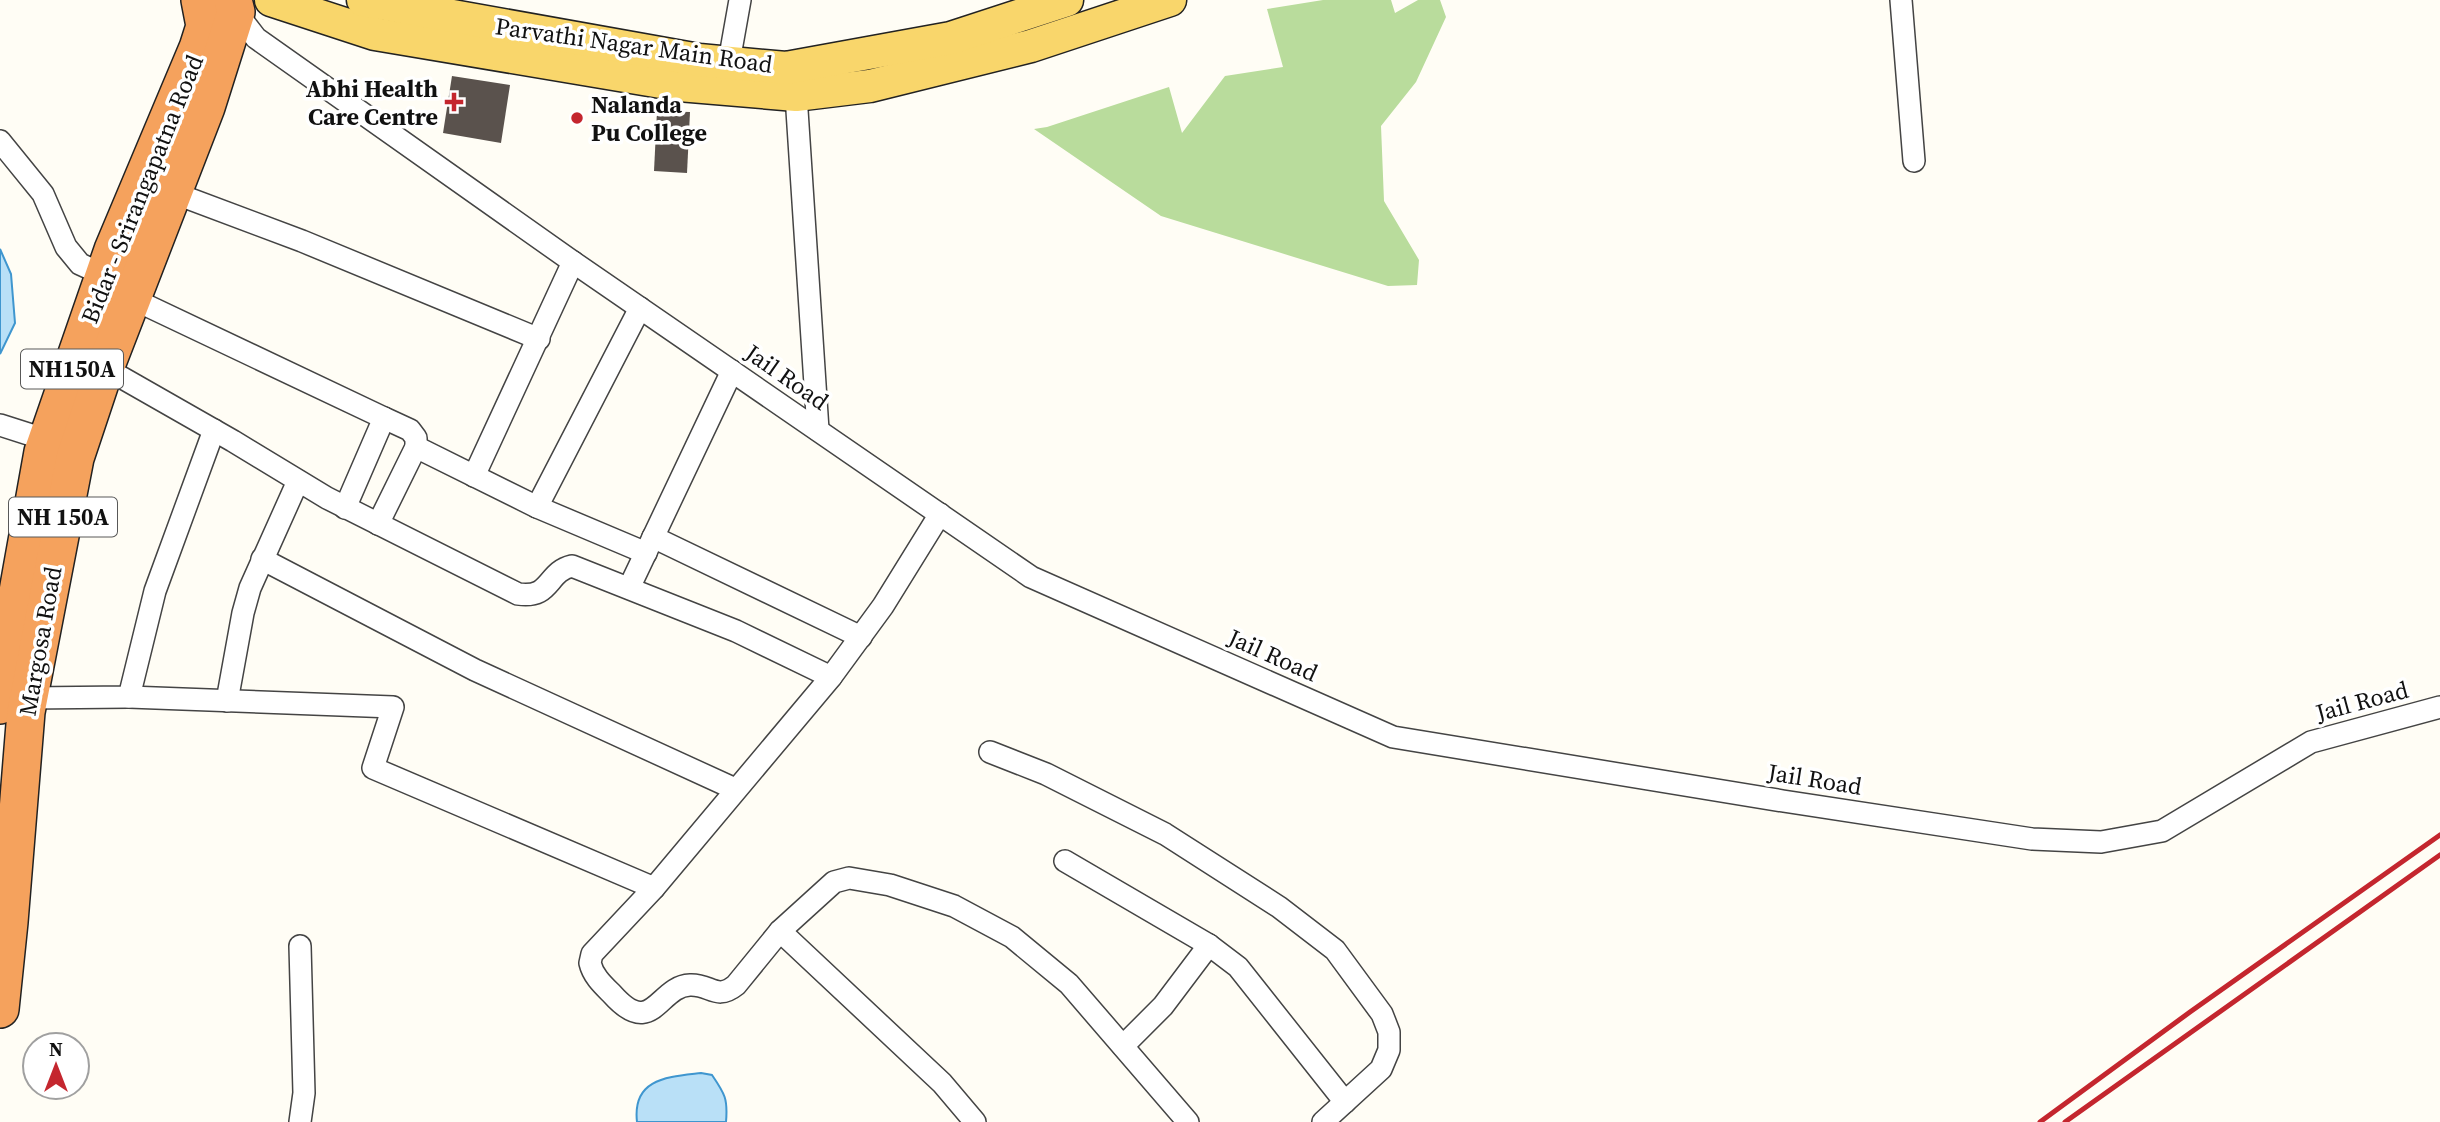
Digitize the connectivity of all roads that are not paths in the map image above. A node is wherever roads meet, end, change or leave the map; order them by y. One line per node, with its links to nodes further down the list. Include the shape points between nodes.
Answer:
1 (200, 0): 15 (highway, Bidar - Srirangapatna Road / NH150A, via 205,26 198,48)
2 (363, 0): 9 (main road, Parvathi Nagar Main Road, via 699,60)
3 (740, 0): 9 (street)
4 (1067, 0): 9 (main road, Parvathi Nagar Main Road, via 951,38)
5 (1170, 0): 10 (main road, Parvathi Nagar Main Road, via 1031,46 870,86)
6 (1901, 0): 12 (street)
7 (280, 4): 9 (main road, Parvathi Nagar Main Road, via 375,34 679,85)
8 (235, 6): 13 (highway, Margosa Road / NH 150A, via 226,48); 14 (street, Jail Road, via 256,38)
9 (727, 76): 10 (main road, Parvathi Nagar Main Road)
10 (796, 95): 24 (street)
11 (0, 141): 15 (street, via 43,194 66,247 80,264)
12 (1914, 161)
13 (174, 192): 16 (highway, Margosa Road / NH 150A); 18 (street)
14 (573, 262): 17 (street, Jail Road); 18 (street)
15 (104, 275): 25 (highway, Bidar - Srirangapatna Road / NH150A)
16 (133, 299): 19 (highway, Margosa Road / NH 150A); 21 (street)
17 (640, 308): 20 (street, Jail Road); 29 (street)
18 (539, 339): 27 (street)
19 (105, 368): 23 (street); 40 (highway, Margosa Road / NH 150A, via 75,458)
20 (732, 371): 24 (street, Jail Road); 33 (street)
21 (384, 418): 26 (street, via 410,430); 30 (street)
22 (0, 425): 25 (street)
23 (214, 430): 28 (street); 38 (street, via 155,591)
24 (818, 430): 31 (street, Jail Road)
25 (47, 440): 40 (highway, Bidar - Srirangapatna Road / NH150A, via 7,654)
26 (416, 447): 27 (street); 32 (street)
27 (474, 476): 29 (street)
28 (298, 481): 30 (street); 34 (street)
29 (537, 507): 33 (street)
30 (345, 508): 32 (street)
31 (940, 514): 36 (street); 41 (street, Jail Road, via 1031,577 1393,737 2032,839 2101,842 2162,831 2311,742)
32 (379, 524): 35 (street, via 518,594 540,593 563,568 572,566)
33 (649, 545): 35 (street); 36 (street)
34 (262, 559): 39 (street, via 243,613); 43 (street, via 475,670)
35 (629, 588): 37 (street, via 736,631)
36 (861, 637): 37 (street)
37 (831, 677): 43 (street)
38 (129, 697): 39 (street); 40 (street)
39 (227, 701): 45 (street, via 393,707 373,768)
40 (14, 702): 49 (highway, Margosa Road / NH 150A)
41 (2440, 707)
42 (990, 752): 51 (street, via 1046,774 1165,834 1279,906 1335,950 1382,1014 1389,1032 1389,1050 1381,1069)
43 (735, 789): 45 (street)
44 (1065, 861): 47 (street)
45 (653, 888): 46 (street, via 592,954 590,964 597,979 631,1011 641,1013 690,985 728,992)
46 (780, 931): 50 (street, via 834,881 849,878 890,885 954,906 1012,937 1060,976); 53 (street, via 942,1083)
47 (1209, 945): 50 (street, via 1163,1006); 51 (street, via 1238,967)
48 (300, 946): 52 (street, via 304,1093)
49 (0, 1009)
50 (1123, 1046): 54 (street)
51 (1345, 1102): 55 (street)
52 (300, 1122)
53 (975, 1122)
54 (1188, 1122)
55 (1323, 1122)

